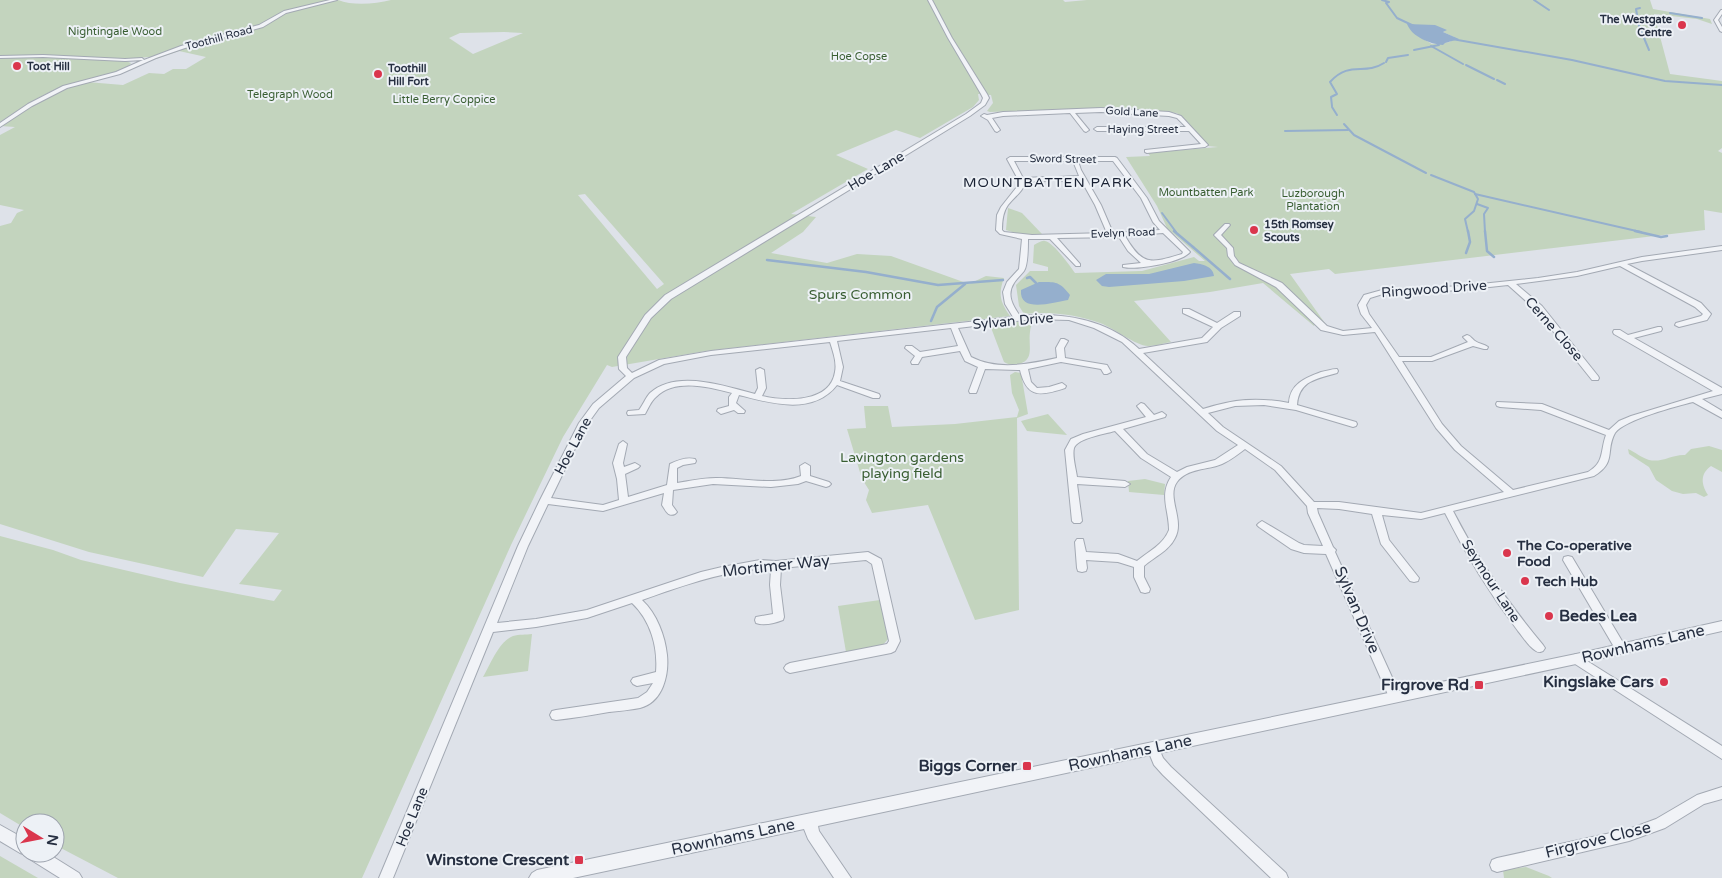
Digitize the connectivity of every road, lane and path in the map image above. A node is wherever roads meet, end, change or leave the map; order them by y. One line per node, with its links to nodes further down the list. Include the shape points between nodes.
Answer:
1 (335, 0): 7 (street, Toothill Road, via 294,9 256,28)
2 (930, 0): 12 (street, Hoe Lane, via 986,98)
3 (1722, 11): 4 (street)
4 (1716, 20): 5 (street); 6 (street)
5 (1722, 20)
6 (1722, 31)
7 (154, 56): 9 (street); 10 (street, Toothill Road)
8 (0, 57): 9 (street)
9 (125, 60): 10 (street, via 132,62)
10 (131, 67): 14 (street, Toothill Road, via 110,76 65,87)
11 (1070, 111): 13 (street, Gold Lane); 16 (street, Gold Lane, via 1174,115); 18 (street)
12 (972, 113): 13 (street); 63 (street, Hoe Lane, via 668,297 648,317 622,357 623,369)
13 (987, 117): 17 (street)
14 (0, 125)
15 (1096, 129): 16 (street, Haying Street)
16 (1190, 129): 19 (street, Gold Lane, via 1205,146)
17 (997, 130)
18 (1086, 130)
19 (1147, 151)
20 (1075, 159): 21 (street, Sword Street); 22 (street); 25 (street, Sword Street, via 1010,159)
21 (1115, 159): 27 (street, Evelyn Road)
22 (1083, 178): 24 (street); 28 (street)
23 (1047, 179): 25 (street)
24 (1058, 179)
25 (1022, 180): 31 (street, via 1022,187 1002,207 999,230)
26 (1227, 225): 46 (street, via 1217,235 1230,248 1233,260 1250,272 1280,285 1320,325 1343,333)
27 (1163, 231): 29 (street, Evelyn Road); 33 (street, via 1186,254)
28 (1111, 235): 29 (street, Evelyn Road); 30 (street, Evelyn Road)
29 (1121, 235): 33 (street, via 1130,250)
30 (1052, 237): 31 (street, Evelyn Road); 35 (street)
31 (1025, 238): 40 (street, via 1022,269 1006,290 1006,299)
32 (1722, 248): 34 (street, Ringwood Drive)
33 (1146, 263): 36 (street)
34 (1621, 264): 37 (street, Ringwood Drive, via 1565,277); 41 (street, via 1698,305 1707,314 1687,323)
35 (1078, 265)
36 (1125, 266)
37 (1510, 284): 46 (street, Ringwood Drive, via 1371,295 1362,305); 65 (street, Cerne Close, via 1539,308)
38 (1186, 311): 43 (street)
39 (1237, 314): 43 (street)
40 (1018, 319): 42 (street, Sylvan Drive); 55 (street, Sylvan Drive, via 1069,318 1097,326)
41 (1678, 321)
42 (954, 326): 50 (street, Sylvan Drive); 54 (street)
43 (1217, 326): 55 (street, via 1204,340)
44 (1636, 328): 48 (street)
45 (1658, 329): 48 (street)
46 (1377, 330): 56 (street, Ringwood Drive)
47 (1617, 332): 49 (street)
48 (1644, 333): 49 (street)
49 (1627, 338): 71 (street)
50 (833, 340): 63 (street, Sylvan Drive, via 662,362); 67 (street, via 840,362)
51 (1064, 341): 57 (street, via 1060,348)
52 (1484, 347): 56 (street, via 1470,340 1432,359)
53 (909, 348): 54 (street, via 917,358)
54 (962, 348): 58 (street, via 968,359)
55 (1139, 351): 80 (street, Sylvan Drive)
56 (1396, 359): 101 (street, Ringwood Drive, via 1448,438)
57 (1061, 360): 59 (street); 62 (street, via 1104,367)
58 (982, 366): 59 (street); 70 (street)
59 (1023, 368): 68 (street, via 1031,389)
60 (760, 370): 73 (street, via 762,388)
61 (1334, 371): 64 (street)
62 (1107, 372)
63 (631, 376): 102 (street, Hoe Lane, via 596,406 582,425)
64 (1320, 376): 66 (street); 77 (street, via 1295,389)
65 (1595, 378)
66 (1328, 381)
67 (836, 382): 72 (street); 73 (street, via 819,396 802,401 780,402)
68 (1062, 386)
69 (737, 391): 73 (street); 78 (street, via 732,400 737,409); 79 (street, via 701,383 673,385 654,394)
70 (973, 391)
71 (1722, 391): 74 (street)
72 (876, 396)
73 (757, 397)
74 (1695, 399): 84 (street); 88 (street, via 1626,421 1616,426)
75 (1500, 404): 88 (street, via 1542,407)
76 (1141, 406): 85 (street)
77 (1293, 408): 80 (street, via 1245,402); 86 (street)
78 (721, 411)
79 (642, 412): 81 (street); 82 (street)
80 (1201, 412): 90 (street, Sylvan Drive)
81 (631, 413)
82 (654, 413)
83 (1162, 415): 85 (street)
84 (1722, 416)
85 (1152, 418): 87 (street)
86 (1353, 424)
87 (1117, 428): 95 (street, via 1144,456); 97 (street, via 1074,441 1069,450)
88 (1611, 434): 101 (street, via 1606,460 1597,472)
89 (623, 444): 94 (street, via 618,463)
90 (1244, 445): 95 (street, via 1222,460); 104 (street, Sylvan Drive, via 1278,468)
91 (692, 461): 100 (street, via 673,466)
92 (635, 466): 94 (street)
93 (805, 466): 96 (street)
94 (621, 472): 103 (street)
95 (1177, 476): 115 (street, via 1169,492 1174,526 1171,536 1165,545)
96 (806, 478): 98 (street); 100 (street, via 771,484 713,481)
97 (1072, 480): 99 (street); 108 (street)
98 (826, 484)
99 (1124, 484)
100 (670, 488): 103 (street); 107 (street, via 667,505)
101 (1512, 494): 105 (street)
102 (545, 500): 103 (street, via 603,508); 122 (street, Hoe Lane)
103 (624, 502)
104 (1312, 505): 106 (street, via 1340,504); 111 (street, Sylvan Drive)
105 (1448, 510): 106 (street, via 1421,516); 123 (street, Seymour Lane, via 1477,564)
106 (1376, 511): 117 (street, via 1384,541)
107 (672, 512)
108 (1077, 521)
109 (1262, 525): 111 (street, Sylvan Drive, via 1295,546)
110 (1080, 542): 112 (street)
111 (1331, 550): 129 (street, Sylvan Drive)
112 (1081, 556): 115 (street, via 1118,558); 116 (street)
113 (1568, 560): 124 (street)
114 (776, 565): 119 (street, Mortimer Way, via 760,564 701,576); 120 (street, via 779,617); 126 (street, Mortimer Way, via 873,558 895,641 892,648)
115 (1139, 565): 118 (street, via 1139,577)
116 (1082, 568)
117 (1414, 578)
118 (1145, 589)
119 (635, 599): 122 (street, Mortimer Way, via 569,618); 127 (street, via 648,612 656,632)
120 (760, 620)
121 (1722, 626): 124 (street, Rownhams Lane)
122 (490, 628): 140 (street, Hoe Lane)
123 (1539, 648)
124 (1621, 649): 125 (street, Rownhams Lane)
125 (1576, 659): 129 (street, Rownhams Lane); 132 (street)
126 (790, 668)
127 (662, 676): 128 (street); 130 (street, via 657,691 640,703)
128 (637, 681)
129 (1395, 697): 131 (street, Rownhams Lane)
130 (556, 715)
131 (1153, 748): 134 (street, Rownhams Lane); 143 (street, via 1167,771)
132 (1722, 753)
133 (1722, 793): 138 (street, Firgrove Close, via 1701,799 1660,824 1630,835)
134 (809, 820): 141 (street, Rownhams Lane); 142 (street, via 813,834)
135 (0, 832): 136 (street)
136 (15, 842)
137 (49, 863): 139 (street)
138 (1497, 865)
139 (74, 878)
140 (386, 878)
141 (537, 878)
142 (843, 878)
143 (1281, 878)

